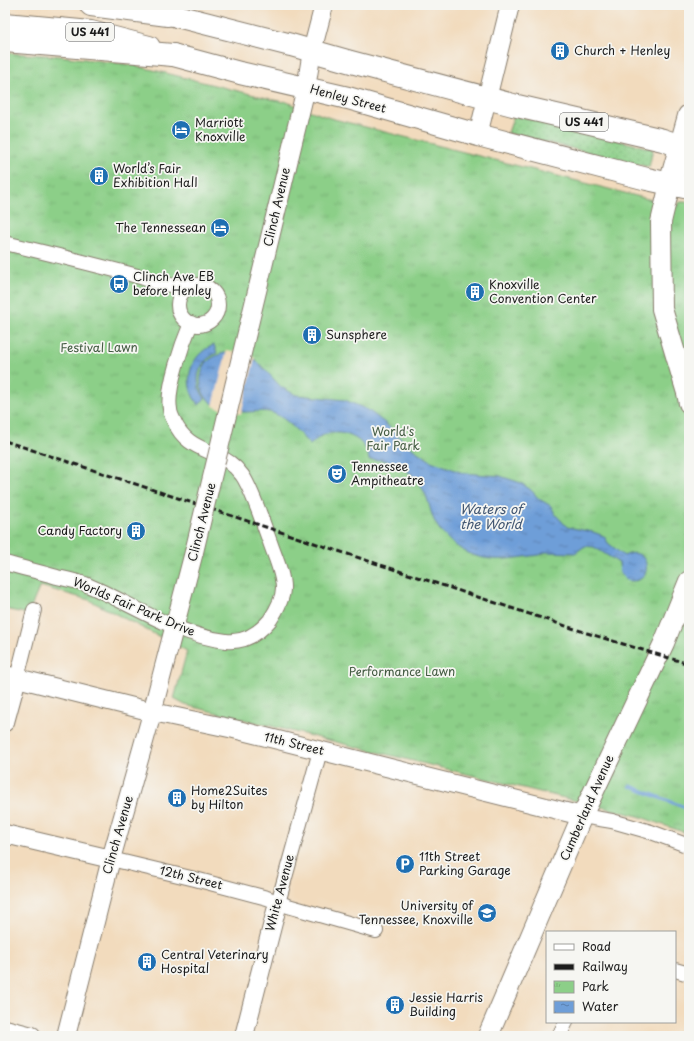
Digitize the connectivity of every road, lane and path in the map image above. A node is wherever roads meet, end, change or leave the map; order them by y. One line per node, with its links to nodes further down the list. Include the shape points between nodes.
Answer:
1 (91, 5): 5 (main road, US 441)
2 (147, 5): 5 (main road)
3 (324, 5): 8 (street, Clinch Avenue)
4 (510, 5): 11 (street)
5 (177, 16): 8 (main road, US 441)
6 (5, 24): 9 (main road, Henley Street / US 441, via 91,32)
7 (5, 41): 9 (main road)
8 (312, 50): 10 (street, Clinch Avenue); 11 (main road, US 441)
9 (173, 55): 10 (main road, Henley Street / US 441)
10 (306, 88): 13 (main road, Henley Street / US 441); 25 (street, Clinch Avenue, bridge)
11 (487, 98): 13 (street); 14 (main road, US 441, via 663,140)
12 (689, 116): 14 (main road)
13 (478, 135): 15 (main road, Henley Street / US 441)
14 (685, 148): 15 (main road)
15 (679, 186): 21 (main road, via 662,222 662,309)
16 (5, 243): 17 (street)
17 (153, 281): 18 (street, via 174,287); 19 (street, via 169,294)
18 (192, 286): 19 (street, via 179,300); 20 (street, via 205,286 210,289 218,306 213,318 208,322)
19 (180, 313): 20 (street)
20 (191, 323): 25 (street, Worlds Fair Park Drive, via 170,394 172,416 194,446 225,460 243,476 279,568 283,589 280,603 271,618 247,638 226,641)
21 (688, 397)
22 (5, 563): 25 (street, Worlds Fair Park Drive, via 84,584)
23 (689, 581): 30 (main road, Cumberland Avenue, via 664,643)
24 (34, 610): 26 (street)
25 (176, 627): 27 (street, Clinch Avenue)
26 (11, 676): 27 (street, 11th Street); 28 (street)
27 (153, 712): 29 (street, 11th Street); 33 (street, Clinch Avenue)
28 (5, 722)
29 (320, 751): 30 (street, 11th Street); 34 (street, White Avenue)
30 (582, 816): 32 (street, via 612,821); 43 (main road, Cumberland Avenue)
31 (5, 834): 33 (street, 12th Street)
32 (689, 846)
33 (111, 859): 34 (street, 12th Street, via 195,878); 41 (street, Clinch Avenue)
34 (278, 903): 35 (street, 12th Street); 42 (street, White Avenue)
35 (376, 931)
36 (676, 970): 37 (street)
37 (689, 974)
38 (566, 1023): 44 (street)
39 (5, 1029): 40 (street)
40 (32, 1036)
41 (66, 1036)
42 (244, 1036)
43 (488, 1036)
44 (559, 1036)

